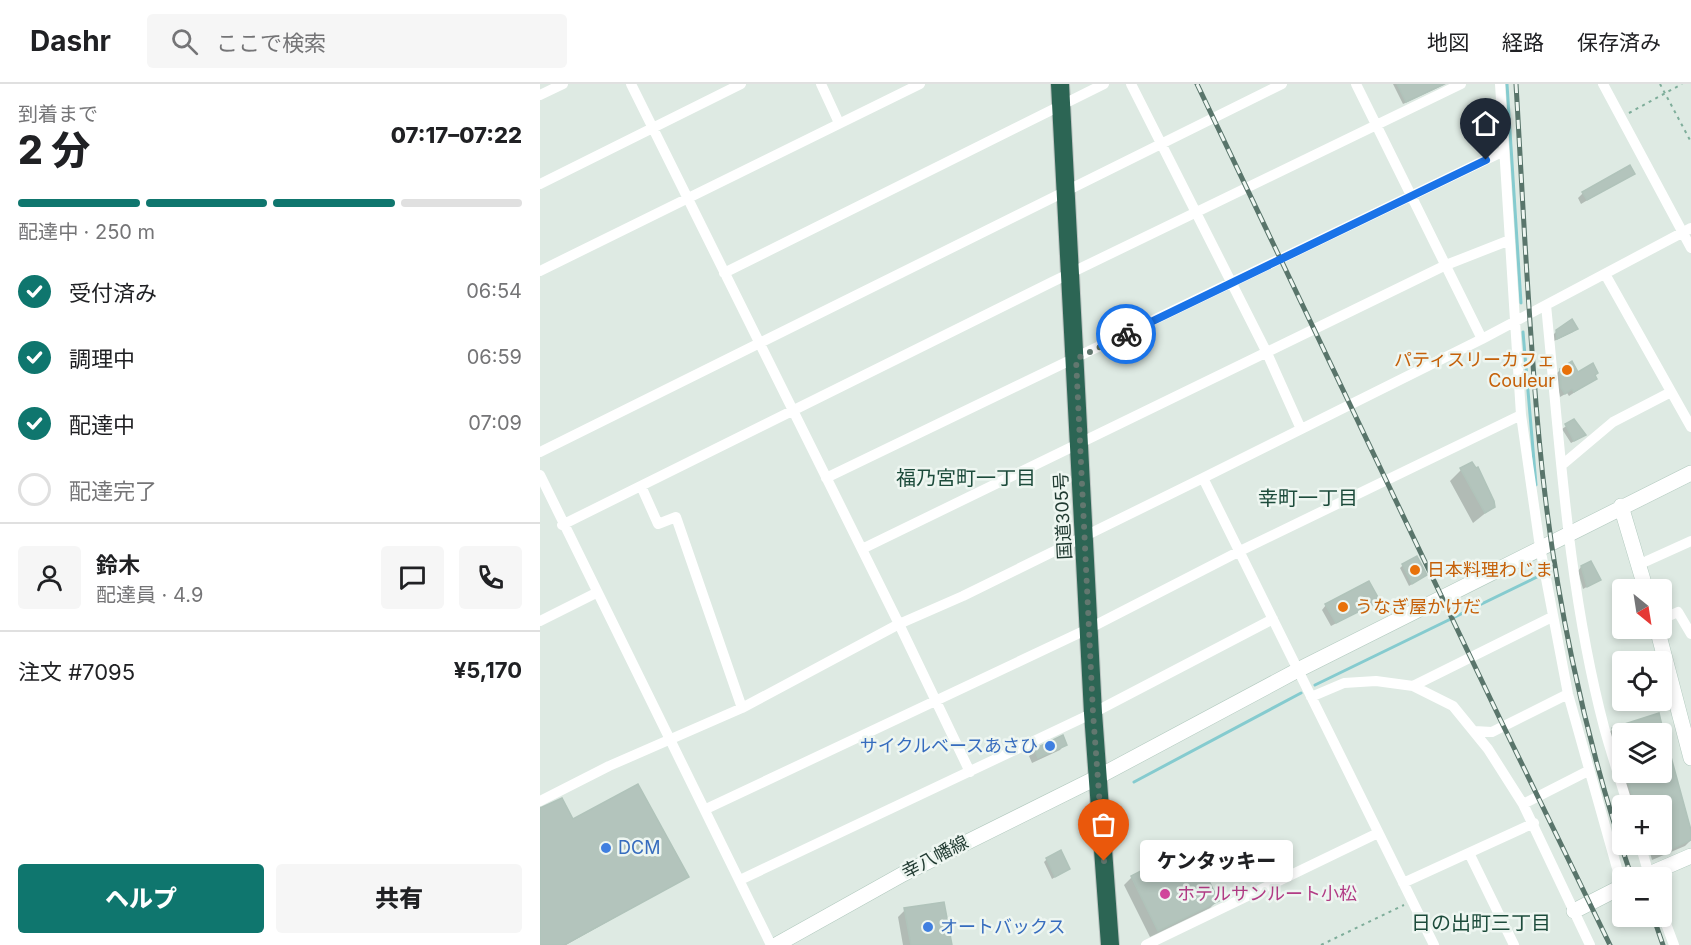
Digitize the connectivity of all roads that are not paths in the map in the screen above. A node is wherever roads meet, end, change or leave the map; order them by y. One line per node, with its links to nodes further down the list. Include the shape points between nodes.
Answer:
1 (563, 84): 14 (street)
2 (631, 84): 18 (street)
3 (741, 84): 18 (street)
4 (821, 84): 16 (street)
5 (920, 84): 16 (street)
6 (1060, 84): 15 (highway, 国道305号)
7 (1104, 84): 15 (street)
8 (1131, 84): 19 (street)
9 (1282, 84): 19 (street)
10 (1356, 84): 17 (street)
11 (1461, 84): 17 (street)
12 (1500, 84): 20 (street)
13 (1603, 84): 26 (street)
14 (540, 95)
15 (1060, 105): 22 (highway, 国道305号); 31 (street)
16 (839, 123): 24 (street)
17 (1376, 125): 23 (street); 25 (street)
18 (652, 128): 21 (street); 24 (street)
19 (1161, 143): 22 (street); 25 (street)
20 (1504, 151): 23 (street); 27 (street)
21 (540, 184)
22 (1065, 190): 32 (highway, 国道305号); 38 (street)
23 (1411, 195): 29 (street); 34 (street)
24 (686, 199): 30 (street); 31 (street)
25 (1198, 212): 32 (street); 34 (street)
26 (1687, 230): 28 (street); 33 (street)
27 (1510, 240): 29 (street); 36 (street)
28 (1691, 248)
29 (1446, 266): 37 (street); 39 (street)
30 (540, 272)
31 (724, 273): 38 (street)
32 (1071, 274): 40 (highway, 国道305号); 42 (street)
33 (1605, 274): 35 (street); 41 (street)
34 (1232, 283): 39 (street); 40 (street)
35 (1546, 306): 36 (street); 48 (street)
36 (1516, 321): 37 (street); 43 (street)
37 (1482, 339): 45 (street)
38 (760, 344): 42 (street); 47 (street)
39 (1267, 353): 45 (street); 46 (street)
40 (1076, 359): 46 (highway, 国道305号); 51 (street)
41 (1671, 392): 44 (street); 48 (street, via 1613,422)
42 (793, 411): 51 (street); 53 (street)
43 (1521, 416): 59 (street); 61 (street)
44 (1691, 427)
45 (1301, 429): 52 (street)
46 (1080, 444): 57 (highway, 国道305号); 60 (street)
47 (540, 452)
48 (1562, 465): 56 (street)
49 (1691, 473): 54 (street, 幸八幡線)
50 (540, 475): 55 (street)
51 (826, 478): 60 (street)
52 (1203, 478): 57 (street); 61 (street)
53 (641, 486): 55 (street); 78 (street, via 658,524 676,517)
54 (1621, 507): 56 (street, 幸八幡線); 62 (street)
55 (562, 525): 64 (street)
56 (1568, 533): 59 (street, 幸八幡線); 86 (street, via 1604,726)
57 (1086, 535): 69 (street, via 963,597); 70 (highway, 国道305号)
58 (1691, 541): 62 (street)
59 (1540, 547): 66 (street); 73 (street, 幸八幡線)
60 (862, 549): 69 (street)
61 (1240, 551): 67 (street); 70 (street)
62 (1638, 565): 63 (street)
63 (1642, 579)
64 (596, 593): 68 (street); 81 (street)
65 (1672, 615): 71 (street, via 1678,612)
66 (1552, 617): 74 (street); 75 (street)
67 (1273, 619): 73 (street); 79 (street)
68 (540, 621)
69 (899, 624): 77 (street); 78 (street)
70 (1090, 628): 77 (street); 79 (highway, 国道305号)
71 (1691, 634)
72 (1660, 639): 82 (street)
73 (1298, 669): 76 (street); 85 (street, 幸八幡線)
74 (1413, 686): 76 (street, via 1376,681 1344,683); 80 (street, via 1453,706)
75 (1568, 694): 80 (street, via 1492,732); 83 (street)
76 (1311, 697): 91 (street)
77 (937, 700): 84 (street); 89 (street)
78 (742, 708): 81 (street)
79 (1093, 713): 84 (street); 85 (highway, 国道305号)
80 (1474, 731): 88 (street)
81 (670, 740): 87 (street); 89 (street)
82 (1691, 758)
83 (1588, 771): 88 (street); 94 (street)
84 (970, 772): 96 (street)
85 (1098, 777): 102 (street, 幸八幡線, via 903,874); 103 (highway, 国道305号)
86 (1625, 795)
87 (540, 801)
88 (1523, 804): 90 (street)
89 (706, 809): 96 (street)
90 (1534, 823): 92 (street); 99 (street)
91 (1378, 833): 97 (street); 104 (street)
92 (1469, 853): 97 (street); 106 (street)
93 (1691, 856): 95 (street)
94 (1616, 867)
95 (1666, 867)
96 (740, 880): 101 (street)
97 (1404, 883): 105 (street)
98 (1612, 891): 99 (street)
99 (1574, 911): 107 (street)
100 (1667, 927): 108 (street)
101 (771, 945)
102 (776, 945)
103 (1110, 945)
104 (1146, 945)
105 (1434, 945)
106 (1514, 945)
107 (1590, 945)
108 (1674, 945)

